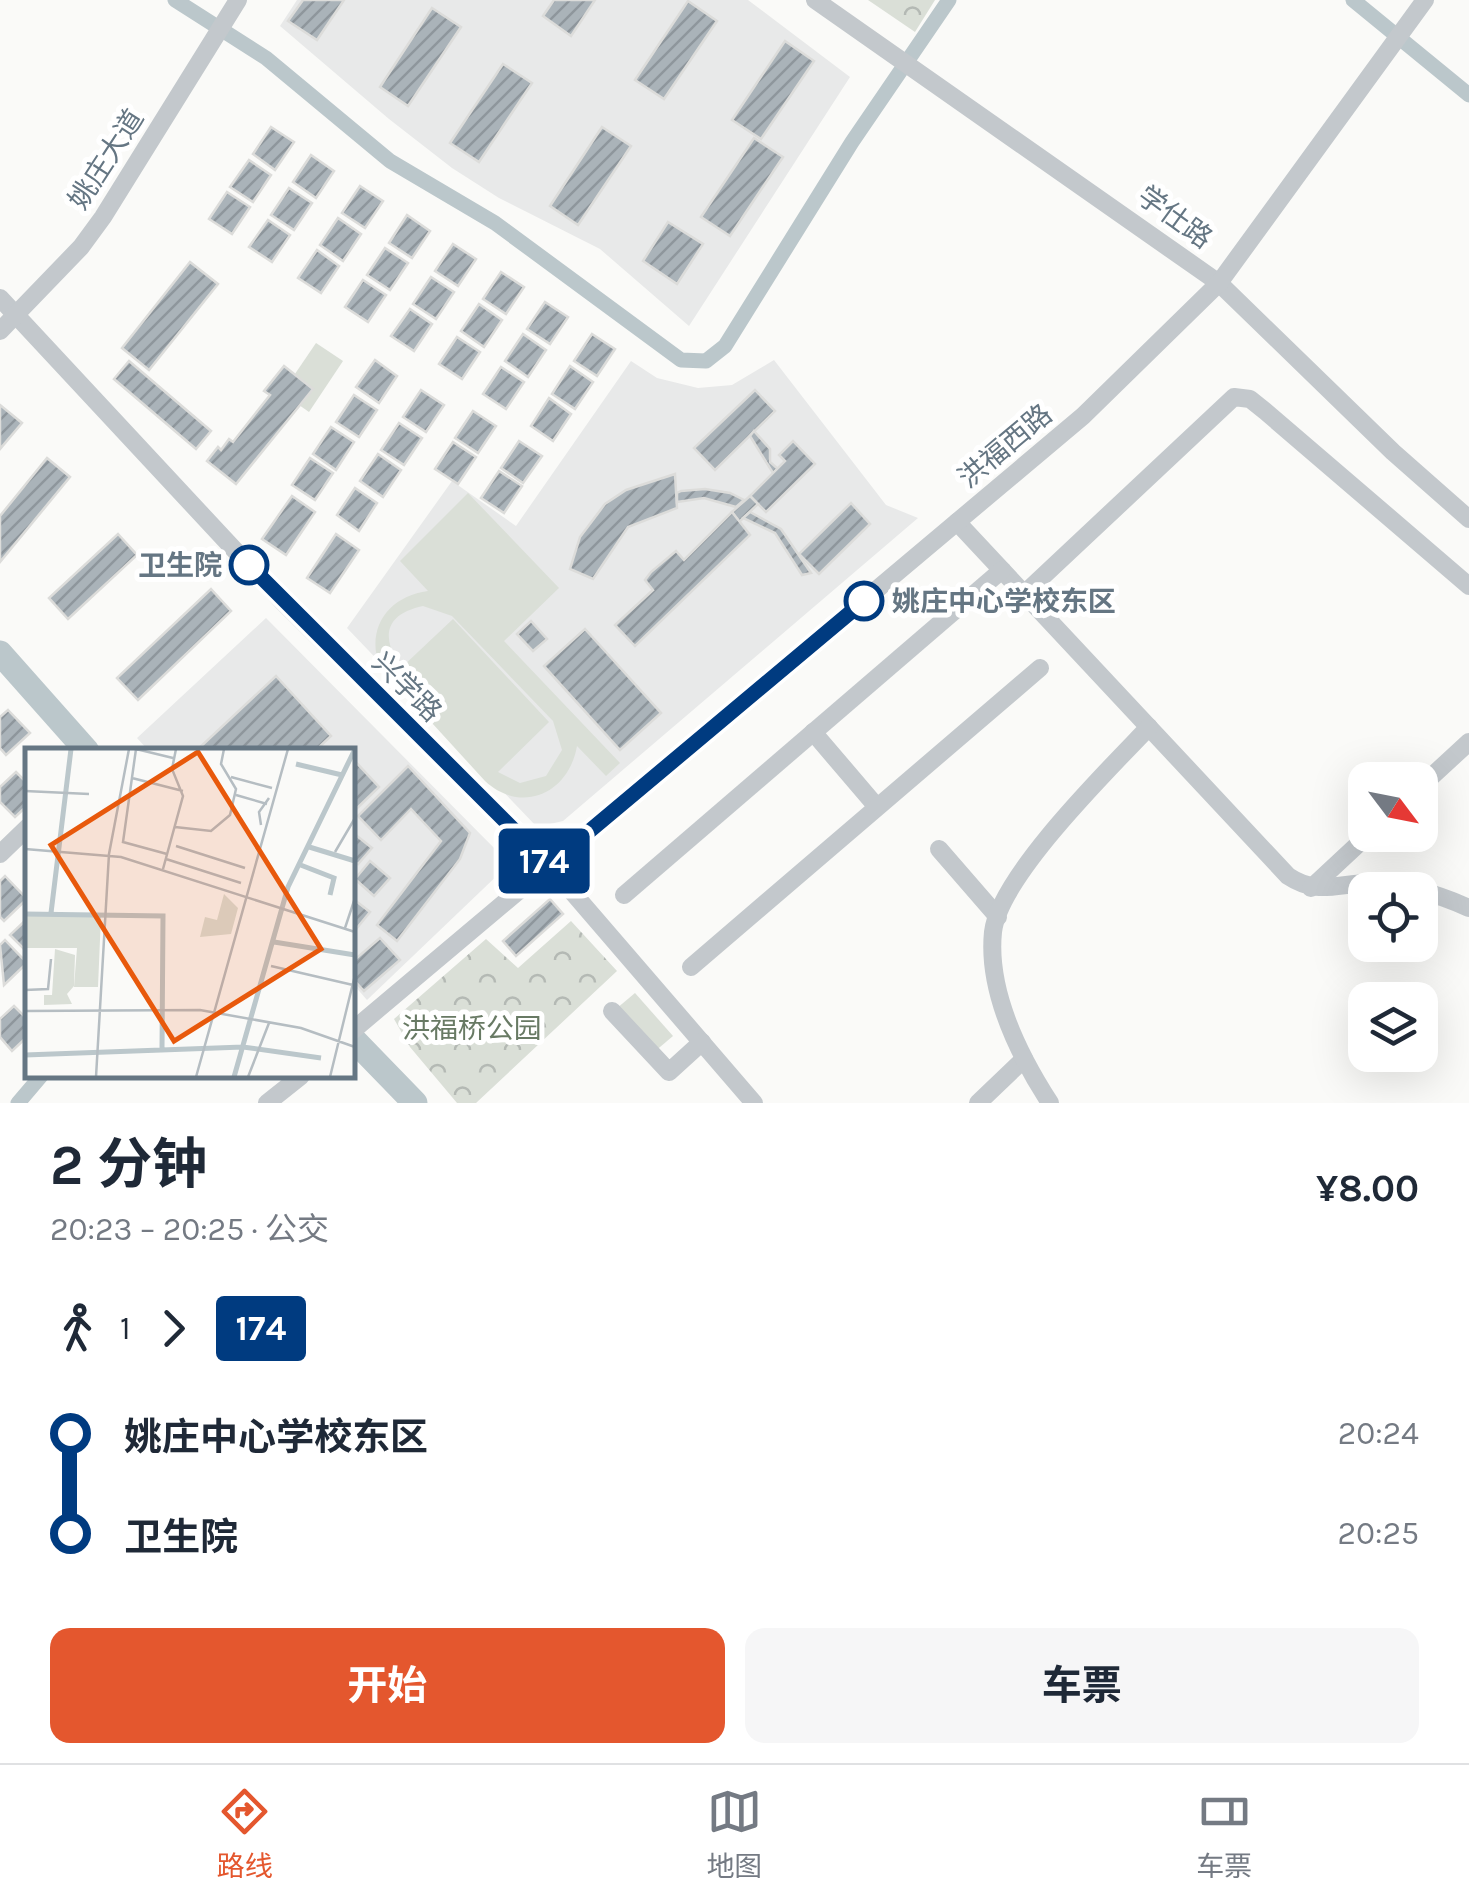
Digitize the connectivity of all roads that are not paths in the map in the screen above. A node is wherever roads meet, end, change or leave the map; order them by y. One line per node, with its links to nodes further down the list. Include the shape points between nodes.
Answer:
1 (238, 0): 6 (street, 姚庄大道, via 81,247)
2 (815, 0): 4 (street, 学仕路)
3 (1421, 5): 4 (street, 洪福西路)
4 (1219, 283): 8 (street, 学仕路); 9 (street, 洪福西路, via 1098,402)
5 (0, 298): 6 (street, 兴学路)
6 (16, 315): 7 (street, 姚庄大道); 23 (street, 兴学路, via 283,602)
7 (0, 332)
8 (1469, 519)
9 (957, 522): 10 (street); 23 (street, 洪福西路)
10 (1002, 570): 12 (street); 15 (street)
11 (1469, 586): 12 (street, via 1241,396)
12 (1024, 594): 14 (street)
13 (1040, 668): 18 (street)
14 (1149, 727): 24 (street, via 1288,876); 27 (street, via 1023,872)
15 (813, 732): 18 (street); 25 (street)
16 (1469, 742): 17 (street)
17 (1438, 770)
18 (877, 807): 28 (street)
19 (25, 830): 22 (street)
20 (939, 849): 27 (street)
21 (1350, 852): 24 (street)
22 (0, 854)
23 (549, 865): 30 (street, 洪福西路); 31 (street, 兴学路)
24 (1311, 888): 26 (street, via 1392,885)
25 (624, 895)
26 (1469, 908)
27 (998, 917): 32 (street, via 994,974)
28 (690, 967)
29 (612, 1011): 31 (street, via 669,1072)
30 (355, 1028)
31 (702, 1042): 35 (street, 兴学路)
32 (1024, 1059): 36 (street); 37 (street)
33 (298, 1078): 34 (street)
34 (268, 1103)
35 (754, 1103)
36 (978, 1103)
37 (1050, 1103)

